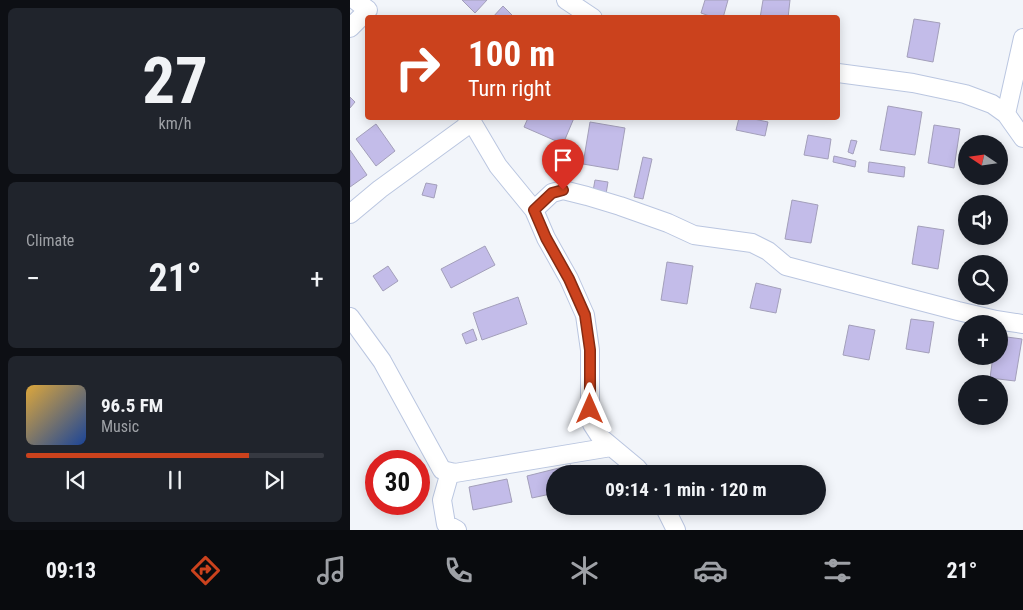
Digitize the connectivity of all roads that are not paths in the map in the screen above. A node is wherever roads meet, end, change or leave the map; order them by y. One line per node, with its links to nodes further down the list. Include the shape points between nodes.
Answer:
1 (566, 0): 3 (street)
2 (370, 7): 4 (street)
3 (589, 15)
4 (350, 28)
5 (1023, 38): 7 (street)
6 (840, 73): 7 (street, via 965,94 992,104)
7 (1006, 114): 9 (street)
8 (470, 120): 10 (street, via 498,166); 11 (street)
9 (1023, 138)
10 (534, 210): 13 (street, via 552,193 563,190 668,223 694,236 752,244 768,251 786,266 958,311); 14 (street, via 585,315 590,350 592,424)
11 (350, 214)
12 (350, 317): 16 (street, via 382,361 442,470)
13 (1023, 324)
14 (611, 447): 15 (street); 16 (street)
15 (633, 465)
16 (450, 472): 18 (street, via 442,500 446,524)
17 (668, 515): 19 (street)
18 (457, 530)
19 (676, 530)

